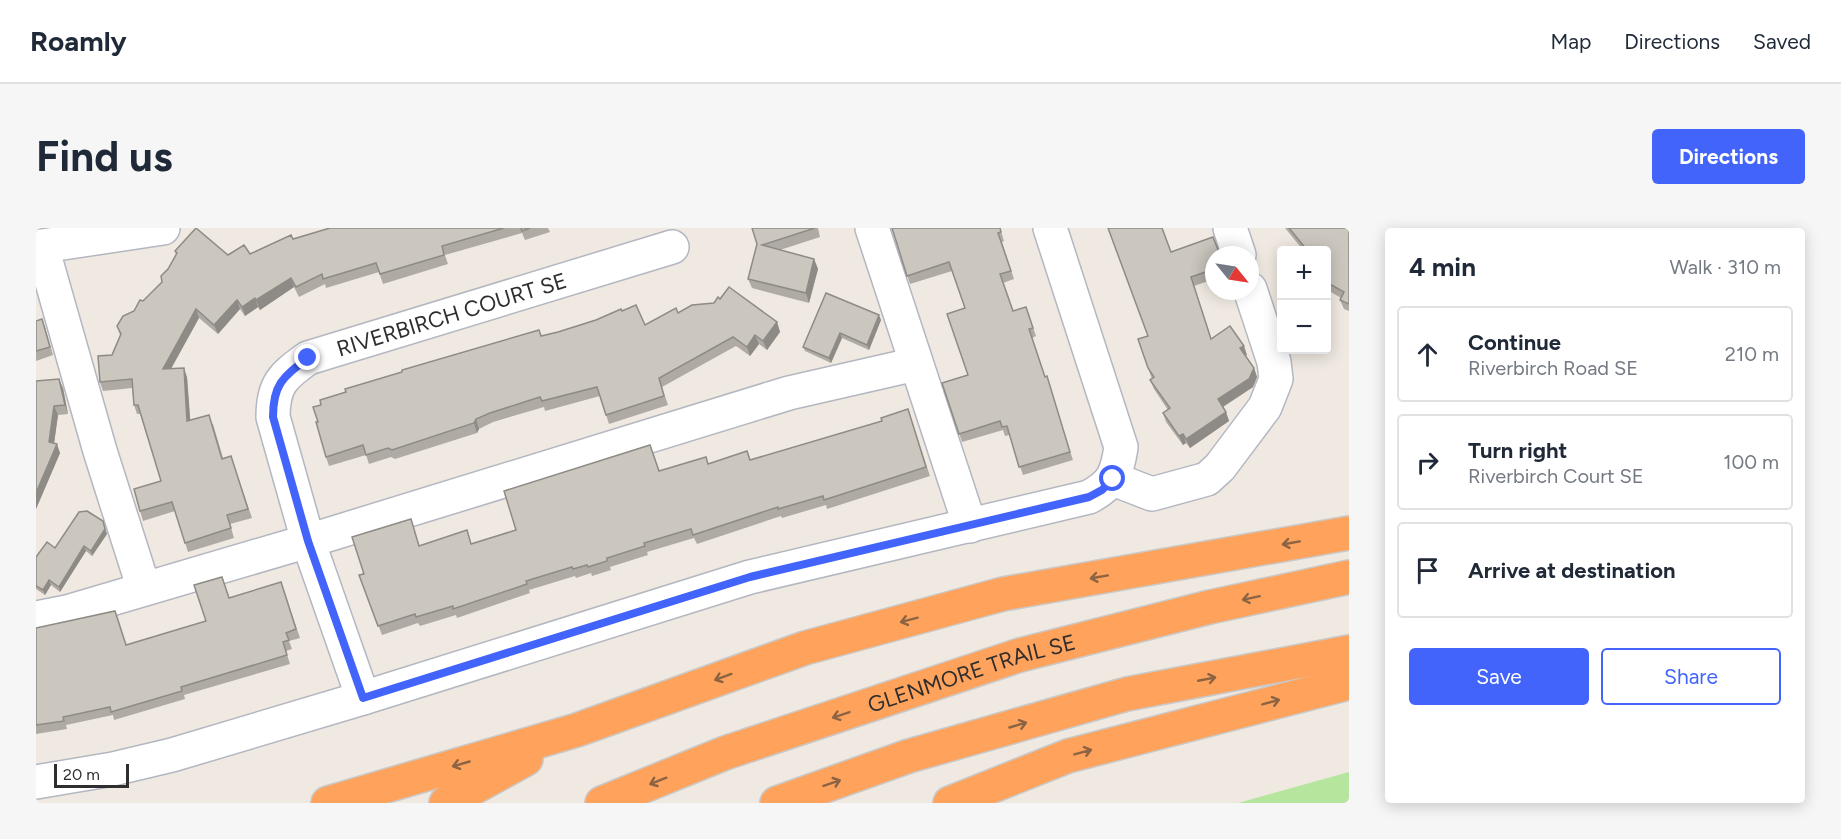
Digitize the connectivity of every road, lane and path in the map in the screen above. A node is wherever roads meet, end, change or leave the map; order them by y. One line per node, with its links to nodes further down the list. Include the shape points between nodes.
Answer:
1 (163, 228): 6 (street)
2 (872, 228): 9 (street)
3 (1050, 228): 10 (street, via 1121,447)
4 (1230, 228): 5 (street)
5 (1236, 246)
6 (39, 247): 15 (street)
7 (672, 247): 13 (street, RIVERBIRCH COURT SE, via 308,358 295,368 281,380 273,400 273,417)
8 (1254, 300): 10 (street, via 1276,379 1265,407 1220,467 1207,479 1152,494)
9 (916, 363): 11 (street); 13 (street, via 789,393)
10 (1113, 479): 11 (street, via 1089,497)
11 (970, 526): 19 (street, via 750,577)
12 (1349, 533): 20 (highway, one-way to 20, via 1003,594 805,648)
13 (308, 541): 15 (street); 19 (street, RIVERBIRCH COURT SE)
14 (1349, 577): 24 (highway, GLENMORE TRAIL SE, one-way to 24, via 1020,655 725,753)
15 (144, 589): 16 (street)
16 (36, 618)
17 (1349, 652): 25 (highway, one-way to 17, via 909,756 1127,694)
18 (1349, 683): 26 (highway, one-way to 18, via 1068,756)
19 (363, 698): 21 (street, via 172,755)
20 (578, 730): 22 (highway, one-way to 22); 23 (highway)
21 (36, 782)
22 (328, 803)
23 (446, 803)
24 (602, 803)
25 (777, 803)
26 (950, 803)

